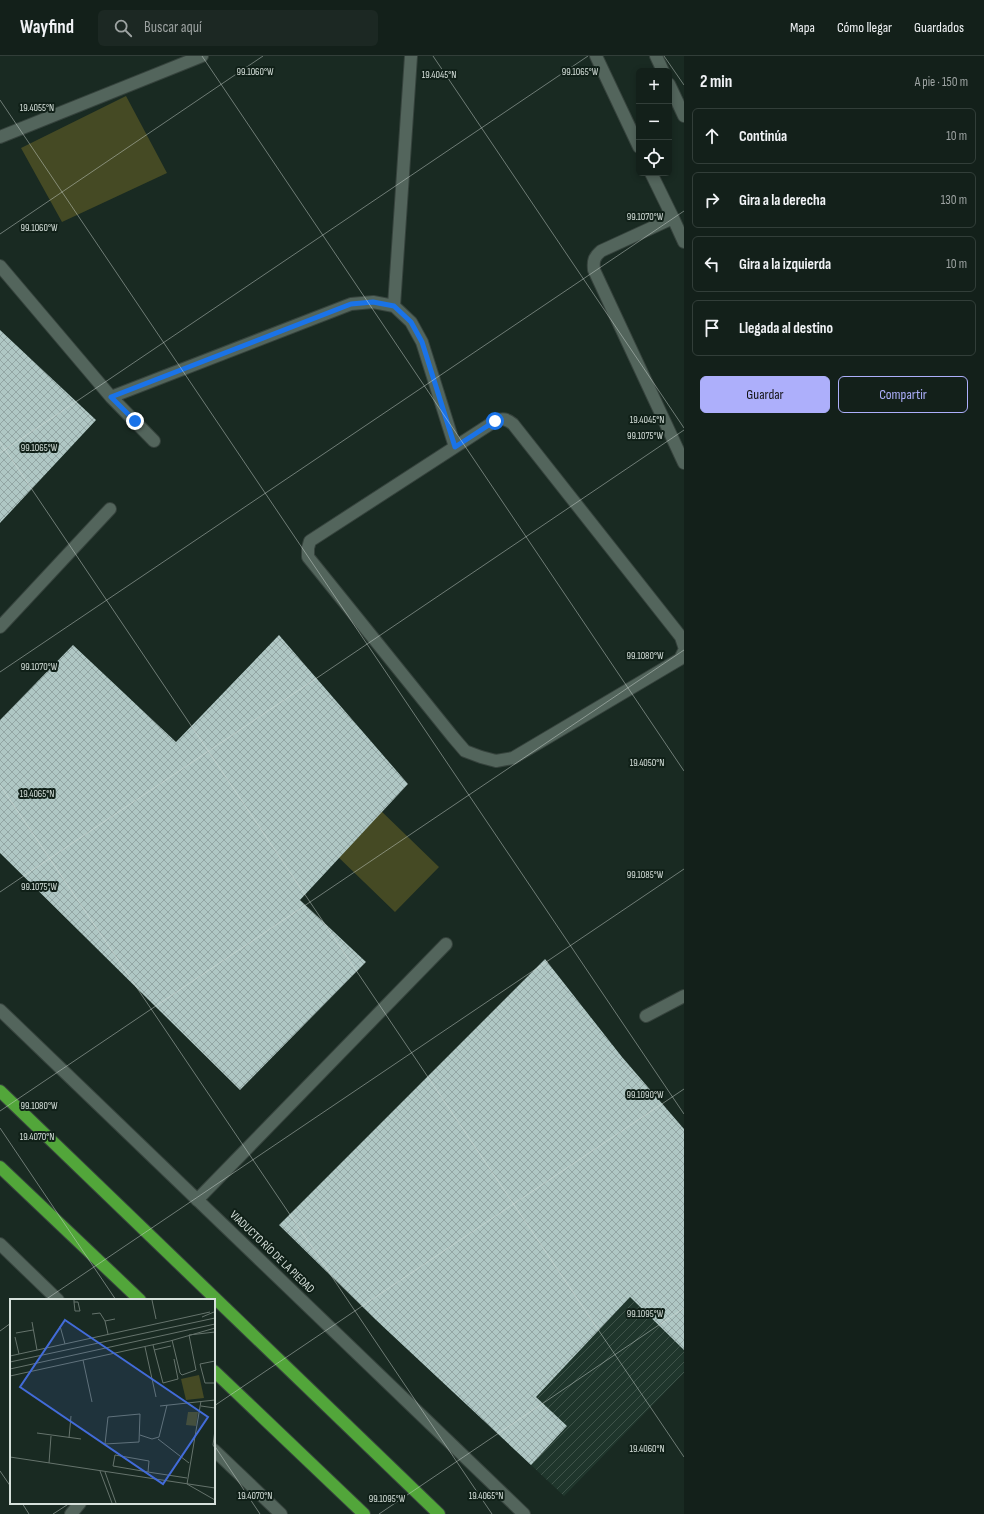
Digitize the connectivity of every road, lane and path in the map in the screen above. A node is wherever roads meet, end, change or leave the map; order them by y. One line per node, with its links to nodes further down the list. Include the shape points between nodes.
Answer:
1 (202, 56): 8 (main road)
2 (411, 56): 14 (main road)
3 (596, 56): 9 (main road)
4 (656, 56): 5 (main road)
5 (662, 68)
6 (672, 90): 7 (main road)
7 (684, 116)
8 (0, 137)
9 (636, 141)
10 (652, 176): 11 (main road)
11 (673, 218): 12 (main road); 18 (main road, via 601,251 595,256 593,263)
12 (684, 242)
13 (0, 266): 15 (main road)
14 (394, 306): 15 (main road, via 373,302 351,304); 17 (main road, via 411,322 422,342)
15 (111, 397): 16 (main road)
16 (154, 441)
17 (455, 447): 21 (main road, via 495,421 508,420 513,424 681,637); 22 (main road, via 310,541 308,557 465,751 496,761 513,758 680,659)
18 (684, 463)
19 (110, 509): 20 (main road)
20 (0, 627)
21 (684, 646)
22 (684, 651)
23 (446, 944): 29 (main road)
24 (684, 996): 26 (main road)
25 (0, 1010): 29 (main road, VIADUCTO RÍO DE LA PIEDAD)
26 (646, 1016)
27 (0, 1091): 39 (highway)
28 (0, 1167): 32 (highway)
29 (197, 1200): 40 (main road, VIADUCTO RÍO DE LA PIEDAD)
30 (0, 1244): 31 (main road)
31 (57, 1299)
32 (139, 1299)
33 (215, 1372): 38 (highway)
34 (215, 1451): 37 (main road)
35 (79, 1504): 36 (main road)
36 (71, 1514)
37 (281, 1514)
38 (364, 1514)
39 (439, 1514)
40 (524, 1514)

